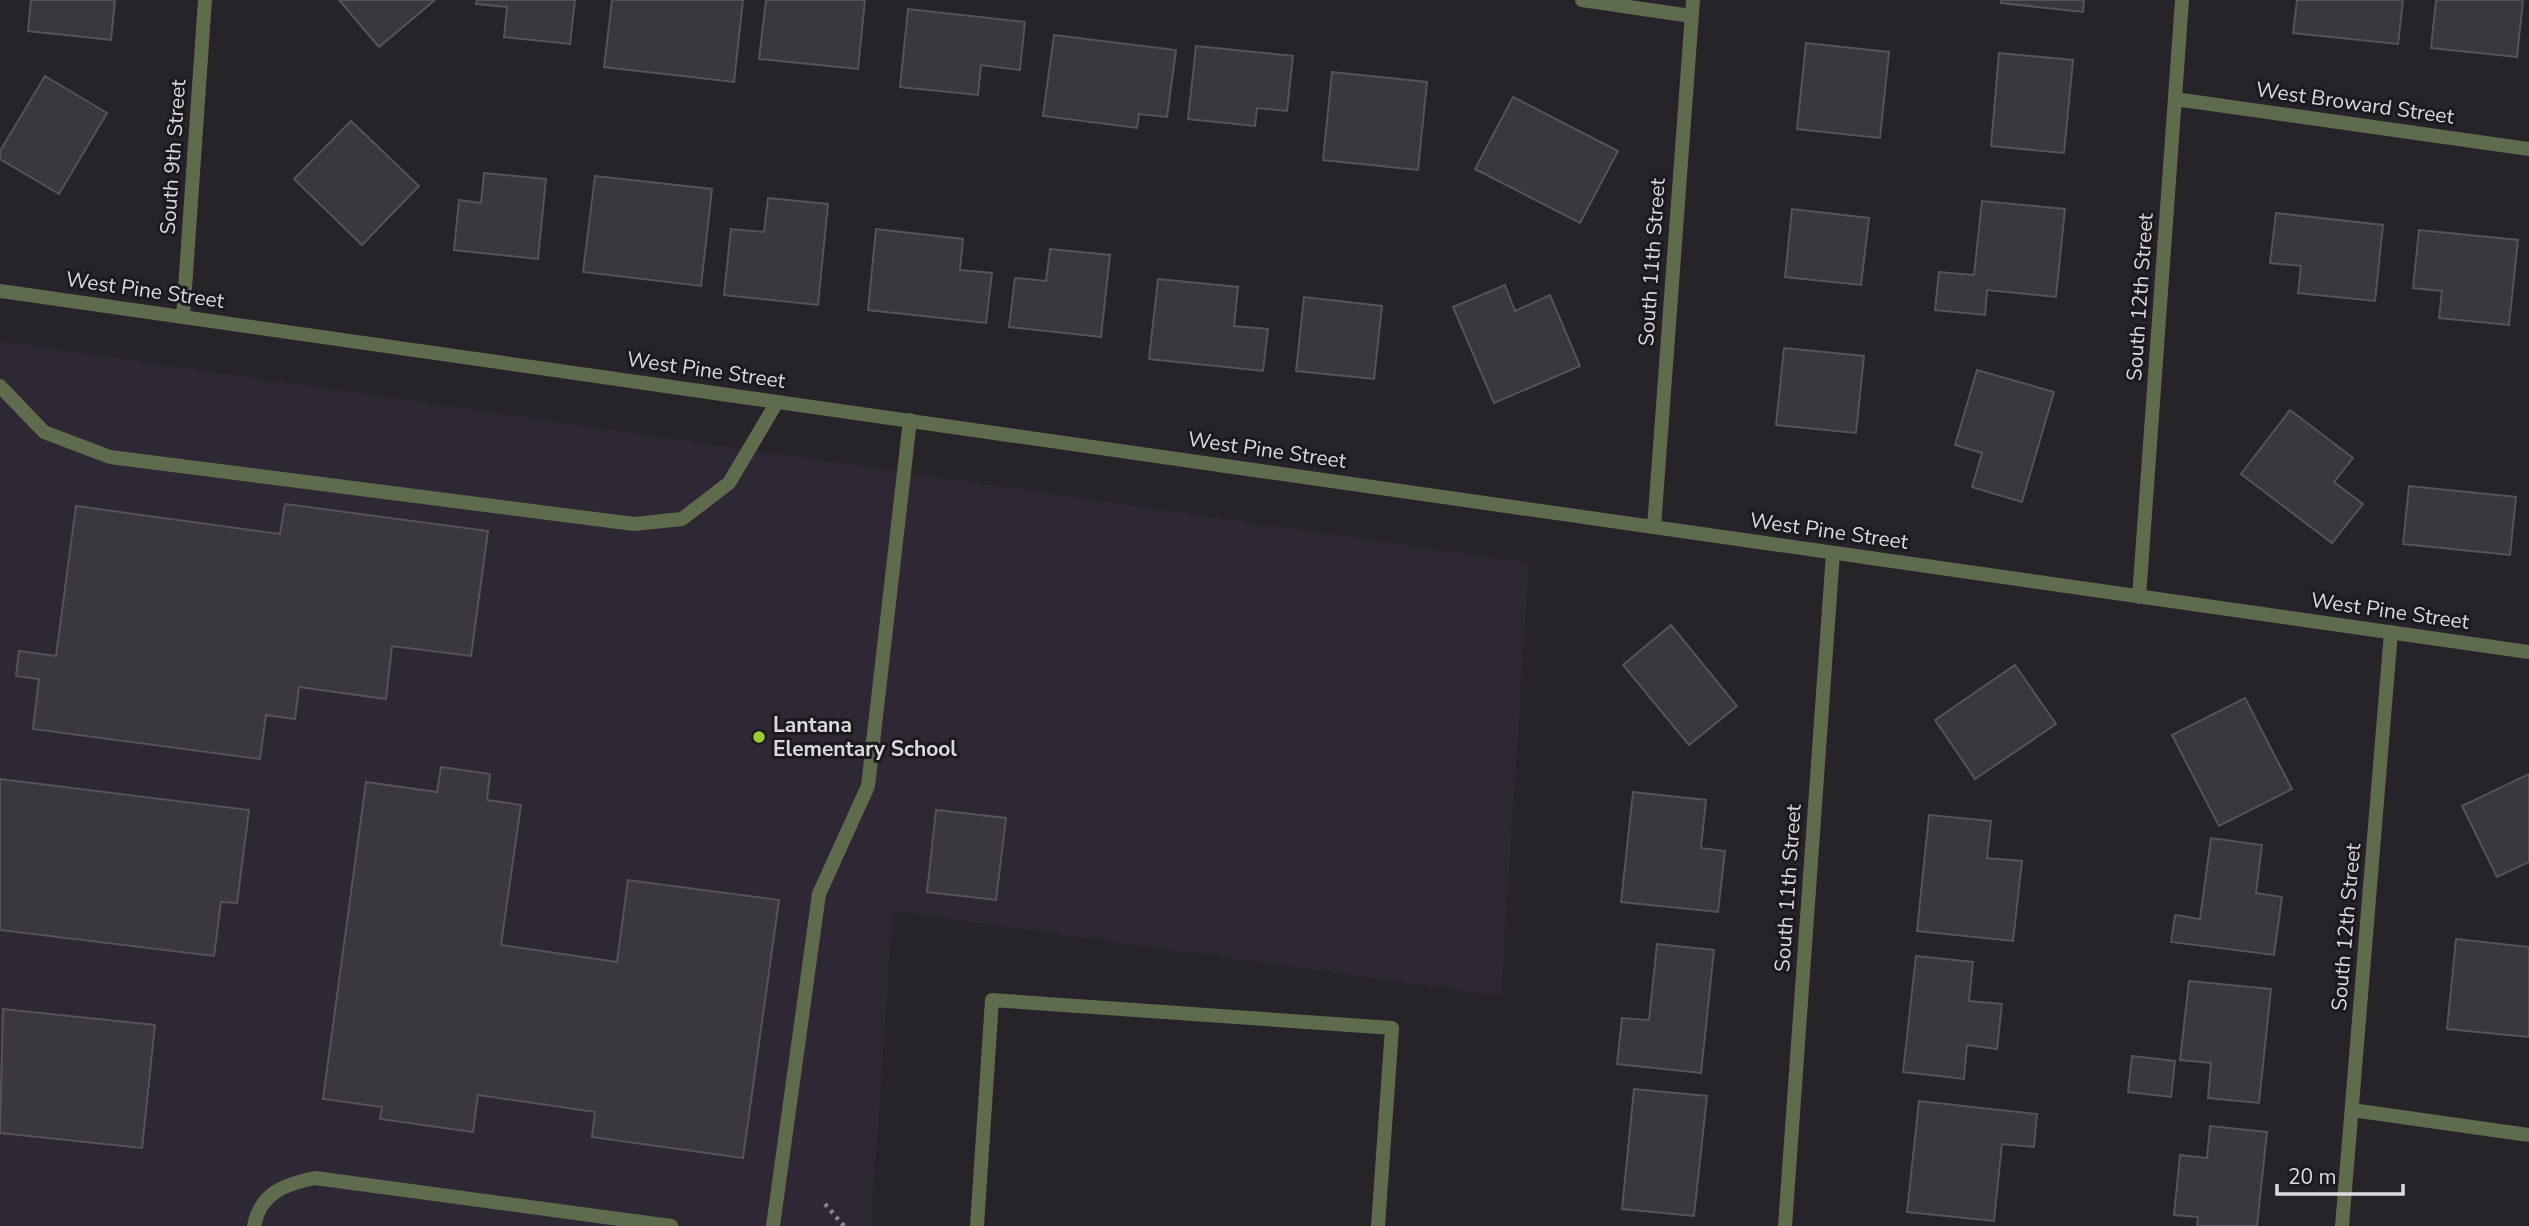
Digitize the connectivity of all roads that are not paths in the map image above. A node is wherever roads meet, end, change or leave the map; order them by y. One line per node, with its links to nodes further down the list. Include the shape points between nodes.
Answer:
1 (205, 0): 9 (street, South 9th Street)
2 (1582, 0): 5 (street)
3 (1693, 0): 5 (street, South 11th Street)
4 (2182, 0): 6 (street, South 12th Street)
5 (1691, 16): 13 (street, South 11th Street)
6 (2175, 99): 7 (street, West Broward Street); 15 (street, South 12th Street)
7 (2529, 149)
8 (0, 290): 9 (street, West Pine Street)
9 (183, 317): 11 (street, West Pine Street)
10 (0, 386): 11 (street, via 44,432 110,457 634,524 682,519 729,483)
11 (777, 402): 12 (street, West Pine Street)
12 (909, 421): 13 (street, West Pine Street); 22 (street, via 868,786 819,894)
13 (1654, 527): 14 (street, West Pine Street)
14 (1833, 553): 15 (street, West Pine Street); 25 (street, South 11th Street)
15 (2139, 597): 16 (street, West Pine Street)
16 (2391, 632): 17 (street, West Pine Street); 18 (street, South 12th Street)
17 (2529, 652)
18 (2352, 1110): 19 (street); 26 (street, South 12th Street)
19 (2529, 1135)
20 (254, 1226): 21 (street, via 267,1197 287,1184 314,1178)
21 (671, 1226)
22 (773, 1226)
23 (977, 1226): 24 (street, via 992,1000 1392,1028)
24 (1378, 1226)
25 (1785, 1226)
26 (2342, 1226)

